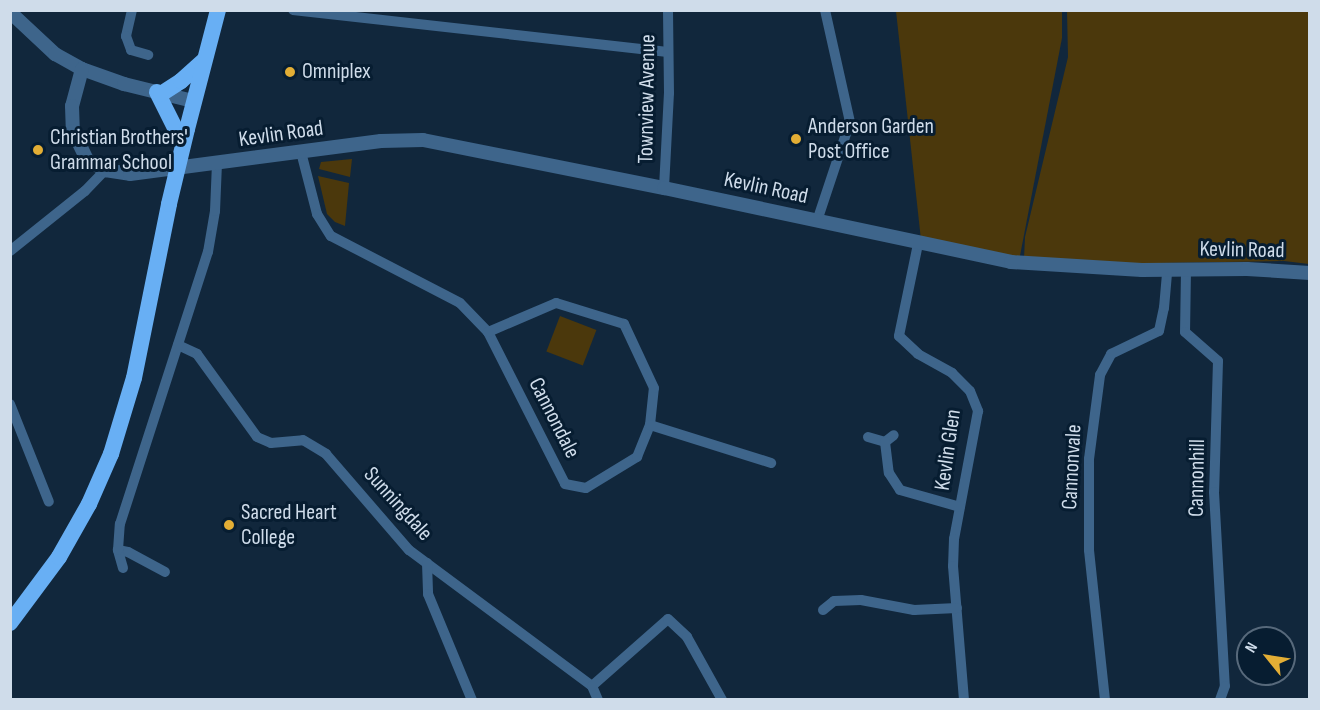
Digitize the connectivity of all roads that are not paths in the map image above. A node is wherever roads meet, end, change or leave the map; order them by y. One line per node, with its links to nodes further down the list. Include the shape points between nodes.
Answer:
1 (132, 10): 8 (street, via 126,36 131,50)
2 (218, 10): 9 (highway)
3 (293, 10): 7 (street)
4 (668, 10): 7 (street, Townview Avenue)
5 (825, 10): 18 (street, via 850,122)
6 (10, 12): 10 (street, via 55,54)
7 (668, 52): 17 (street, Townview Avenue)
8 (148, 54)
9 (204, 60): 11 (highway, via 181,81); 12 (highway)
10 (82, 69): 11 (street); 16 (street, via 72,106 73,130 87,160)
11 (159, 93): 12 (street); 13 (highway)
12 (193, 100): 13 (highway)
13 (181, 132): 42 (highway, bridge, via 139,358 111,454 59,557)
14 (301, 152): 15 (street, Kevlin Road); 17 (street, Kevlin Road, via 381,141 423,140); 24 (street, Cannondale, via 317,214 331,236 460,303)
15 (217, 164): 16 (street, Kevlin Road, via 130,174); 25 (street, Kevlin Road, via 208,252)
16 (105, 170): 20 (street, via 85,191)
17 (664, 188): 18 (street, Kevlin Road)
18 (818, 221): 19 (street, Kevlin Road)
19 (918, 244): 21 (street, Kevlin Road, via 1028,265); 33 (street, Kevlin Glen, via 899,336 918,354 958,379 970,391 978,411)
20 (10, 251)
21 (1167, 270): 22 (street, Kevlin Road); 48 (street, Cannonvale, via 1159,331 1111,354 1100,375 1089,459 1089,550)
22 (1186, 270): 23 (street, Kevlin Road); 49 (street, Cannonhill, via 1185,332 1218,361 1214,492 1226,686)
23 (1310, 273)
24 (489, 332): 27 (street, Cannondale, via 556,303 624,324 654,388); 27 (street, Cannondale, via 565,484 586,488 637,457)
25 (178, 345): 34 (street, Kevlin Road, via 120,524); 35 (street, Sunningdale, via 197,354 257,438 271,443 303,440 326,454 409,550)
26 (10, 404): 32 (street)
27 (650, 425): 31 (street)
28 (894, 435): 30 (street)
29 (868, 437): 30 (street)
30 (885, 442): 33 (street, via 889,473 900,490)
31 (771, 463)
32 (49, 502)
33 (960, 507): 40 (street, Kevlin Glen, via 953,566)
34 (118, 550): 36 (street, Kevlin Road); 37 (street)
35 (427, 563): 43 (street, Sunningdale); 44 (street, via 428,594)
36 (123, 568)
37 (165, 572)
38 (828, 589): 39 (street)
39 (834, 601): 40 (street, via 861,600 914,610); 41 (street)
40 (957, 608): 47 (street, Kevlin Glen)
41 (823, 610)
42 (10, 623)
43 (592, 686): 45 (street, Sunningdale); 46 (street, via 668,619 687,637)
44 (472, 699)
45 (598, 699)
46 (722, 699)
47 (963, 699)
48 (1105, 699)
49 (1220, 699)

